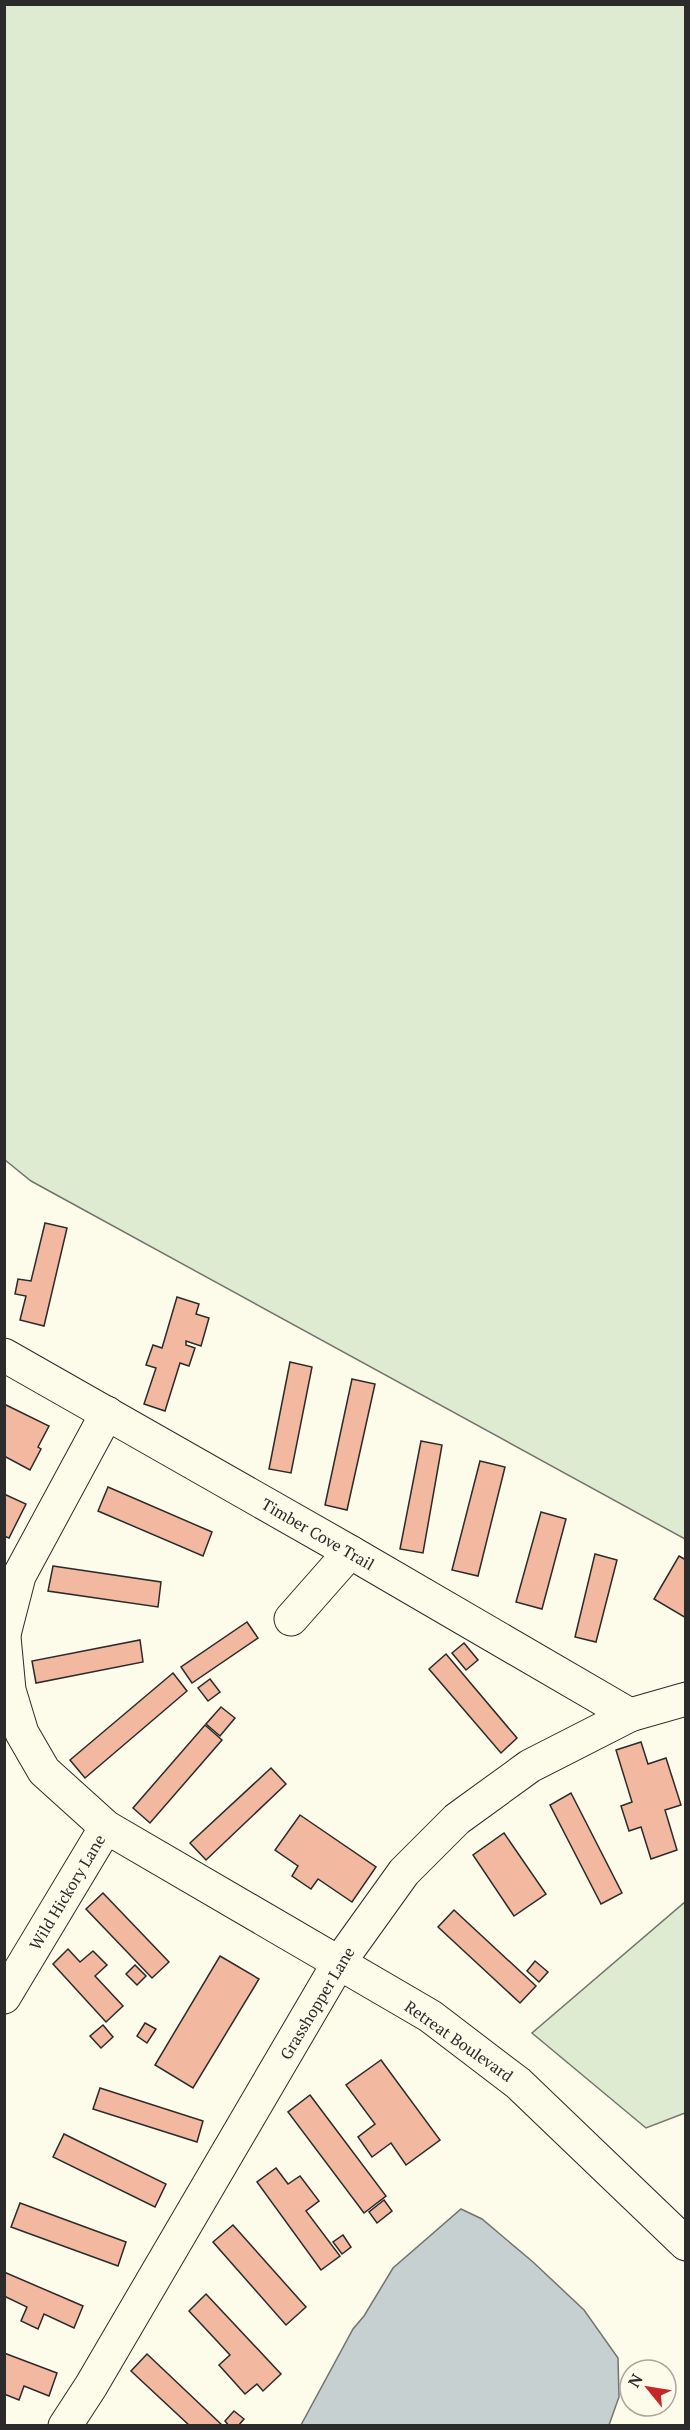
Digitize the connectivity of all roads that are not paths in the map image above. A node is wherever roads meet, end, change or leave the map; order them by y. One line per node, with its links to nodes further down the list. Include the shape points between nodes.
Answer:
1 (4, 1355): 2 (street, Timber Cove Trail)
2 (107, 1413): 3 (street, Timber Cove Trail); 5 (street, Wild Hickory Lane, via 19,1576)
3 (350, 1552): 4 (street); 7 (street, Timber Cove Trail)
4 (291, 1619)
5 (4, 1636): 8 (street, Wild Hickory Lane, via 9,1690 22,1733 44,1771)
6 (686, 1698): 7 (street, Grasshopper Lane)
7 (630, 1715): 9 (street, Grasshopper Lane, via 530,1766 457,1819 404,1872)
8 (106, 1827): 9 (street, Retreat Boulevard); 10 (street, Wild Hickory Lane)
9 (338, 1964): 11 (street, Retreat Boulevard, via 429,2016 518,2083); 12 (street, Grasshopper Lane)
10 (4, 1997)
11 (686, 2244)
12 (65, 2426)

